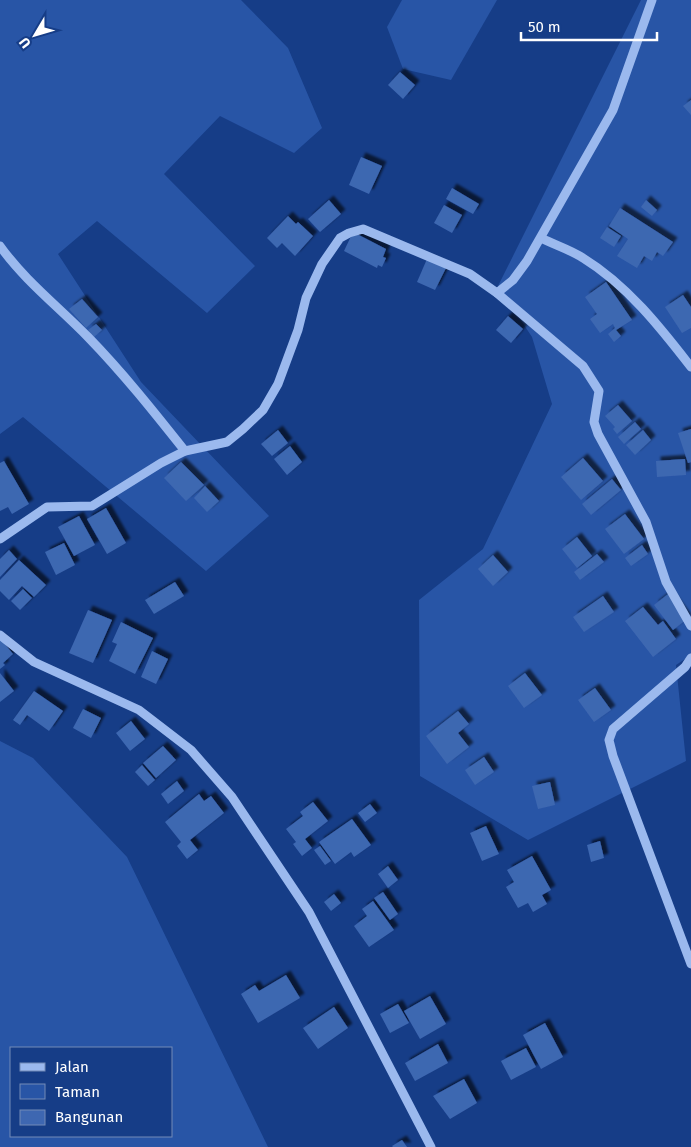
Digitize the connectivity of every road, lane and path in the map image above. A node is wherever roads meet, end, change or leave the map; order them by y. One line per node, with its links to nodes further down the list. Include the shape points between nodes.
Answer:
1 (652, 0): 2 (street, via 613,110)
2 (541, 238): 4 (street, via 513,280); 5 (street, via 582,257 607,274 665,333)
3 (0, 246): 6 (street, via 40,292 128,380)
4 (497, 292): 6 (street, via 470,274 382,236 363,229 349,233 340,238 322,264 306,298 287,362 264,410 227,442); 8 (street, via 583,366 599,391 594,422 598,434 646,522 666,582)
5 (691, 367)
6 (185, 451): 7 (street, via 146,471 102,502 92,506 47,508)
7 (0, 540)
8 (691, 626)
9 (0, 635): 12 (street, via 34,662 139,710 191,750 232,797 309,912)
10 (691, 658): 11 (street, via 685,667 613,729 609,740)
11 (691, 964)
12 (430, 1147)

